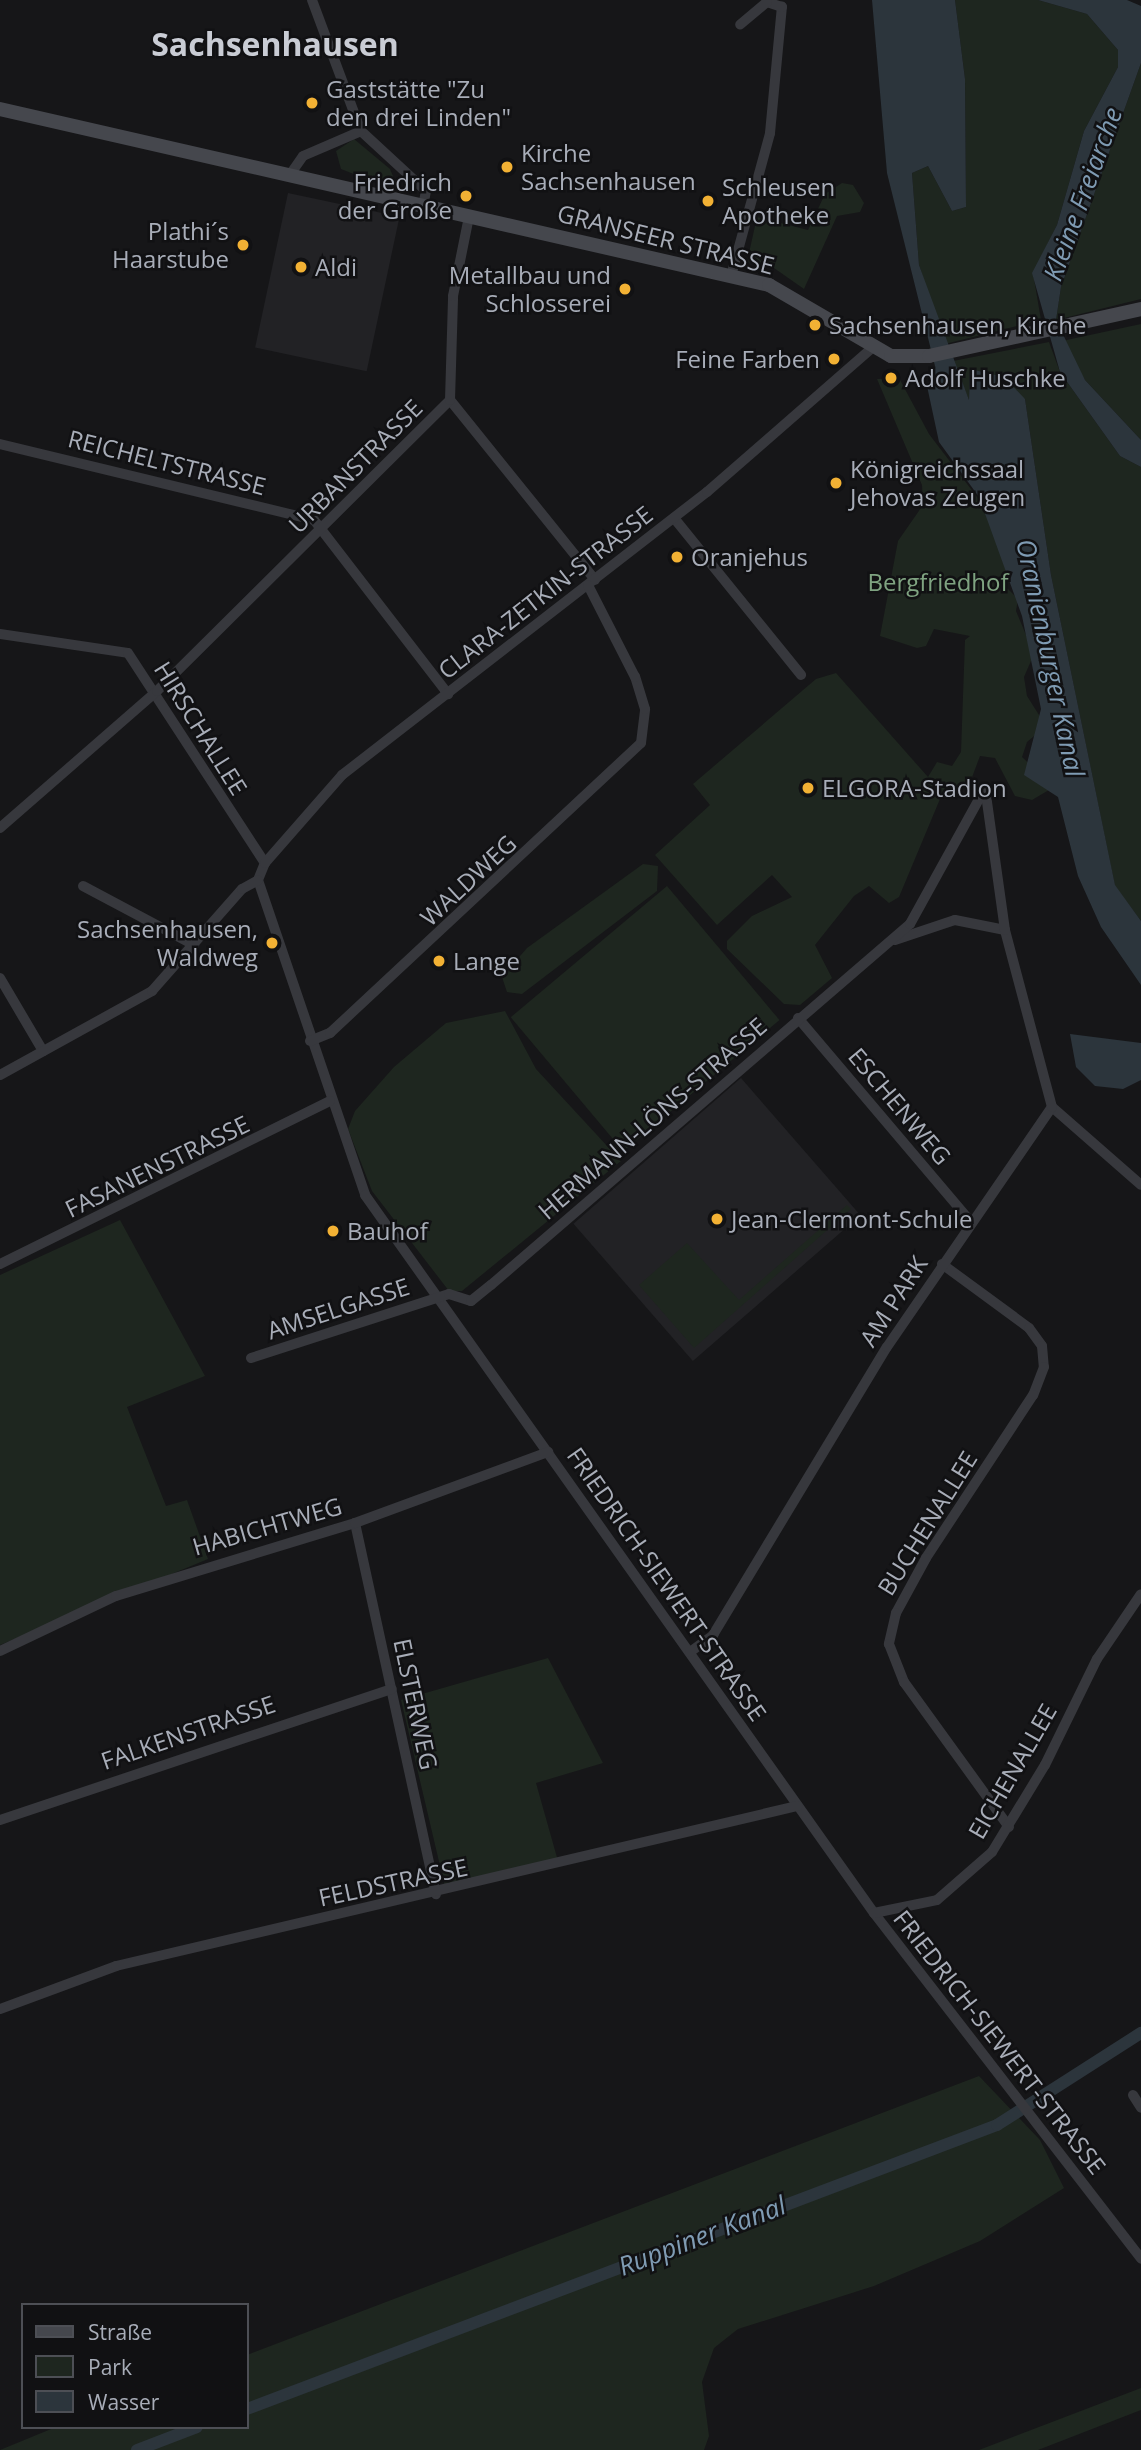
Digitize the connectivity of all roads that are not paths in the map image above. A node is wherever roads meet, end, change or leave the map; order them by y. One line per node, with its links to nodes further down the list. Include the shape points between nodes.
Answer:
1 (312, 0): 4 (street)
2 (740, 26): 8 (street, via 768,2 782,7 769,133)
3 (0, 109): 5 (main road, GRANSEER STRASSE)
4 (361, 131): 5 (street, via 303,156); 6 (street, via 426,191)
5 (289, 176): 6 (main road, GRANSEER STRASSE)
6 (423, 207): 7 (main road, GRANSEER STRASSE)
7 (469, 217): 8 (main road, GRANSEER STRASSE); 11 (street, URBANSTRASSE, via 453,296)
8 (731, 276): 10 (main road, GRANSEER STRASSE, via 783,292)
9 (1141, 309): 10 (main road, GRANSEER STRASSE, via 929,356 908,359)
10 (872, 348): 13 (street, CLARA-ZETKIN-STRASSE)
11 (450, 400): 14 (street, URBANSTRASSE); 15 (street)
12 (0, 443): 14 (street, REICHELTSTRASSE, via 314,520)
13 (674, 518): 15 (street, CLARA-ZETKIN-STRASSE); 17 (street)
14 (322, 530): 18 (street, URBANSTRASSE); 19 (street, REICHELTSTRASSE)
15 (592, 583): 19 (street, CLARA-ZETKIN-STRASSE); 29 (street, WALDWEG, via 635,677 645,709 643,737 494,885 330,1033)
16 (0, 634): 18 (street, HIRSCHALLEE, via 128,653)
17 (801, 675)
18 (156, 691): 20 (street, URBANSTRASSE); 21 (street, HIRSCHALLEE)
19 (448, 694): 21 (street, CLARA-ZETKIN-STRASSE, via 342,775)
20 (0, 828)
21 (265, 863): 22 (street, CLARA-ZETKIN-STRASSE)
22 (258, 880): 26 (street, via 242,889); 29 (street, FRIEDRICH-SIEWERT-STRASSE)
23 (83, 886): 26 (street)
24 (1005, 930): 25 (street, HERMANN-LÖNS-STRASSE, via 955,920); 25 (street, HERMANN-LÖNS-STRASSE, via 985,788 919,913); 33 (street)
25 (888, 943): 28 (street, HERMANN-LÖNS-STRASSE)
26 (194, 945): 30 (street, via 152,992)
27 (0, 978): 30 (street)
28 (798, 1018): 35 (street, ESCHENWEG); 38 (street, HERMANN-LÖNS-STRASSE, via 491,1285 464,1302 449,1294)
29 (310, 1041): 32 (street, FRIEDRICH-SIEWERT-STRASSE)
30 (43, 1051): 31 (street)
31 (0, 1075)
32 (330, 1101): 36 (street, FASANENSTRASSE); 38 (street, FRIEDRICH-SIEWERT-STRASSE, via 365,1195)
33 (1052, 1107): 34 (street); 35 (street, AM PARK)
34 (1141, 1185)
35 (970, 1221): 37 (street, AM PARK)
36 (0, 1264)
37 (942, 1264): 44 (street, AM PARK, via 713,1635); 48 (street, BUCHENALLEE, via 1029,1328 1042,1346 1044,1367 1033,1395 926,1558 896,1613 889,1644 904,1682)
38 (437, 1298): 39 (street, AMSELGASSE); 40 (street, FRIEDRICH-SIEWERT-STRASSE)
39 (251, 1358)
40 (548, 1452): 41 (street, HABICHTWEG); 44 (street, FRIEDRICH-SIEWERT-STRASSE)
41 (355, 1523): 43 (street, HABICHTWEG, via 116,1596); 45 (street, ELSTERWEG)
42 (1141, 1594): 48 (street, EICHENALLEE, via 1097,1659)
43 (0, 1651)
44 (690, 1652): 46 (street, FRIEDRICH-SIEWERT-STRASSE)
45 (392, 1689): 47 (street, FALKENSTRASSE); 49 (street, ELSTERWEG)
46 (797, 1806): 49 (street, FELDSTRASSE); 50 (street, FRIEDRICH-SIEWERT-STRASSE)
47 (0, 1820)
48 (1009, 1827): 50 (street, EICHENALLEE, via 983,1861 937,1900)
49 (436, 1894): 51 (street, FELDSTRASSE, via 116,1966)
50 (874, 1913): 54 (street, FRIEDRICH-SIEWERT-STRASSE)
51 (0, 2009)
52 (1133, 2095): 53 (street)
53 (1141, 2108)
54 (1141, 2259)

